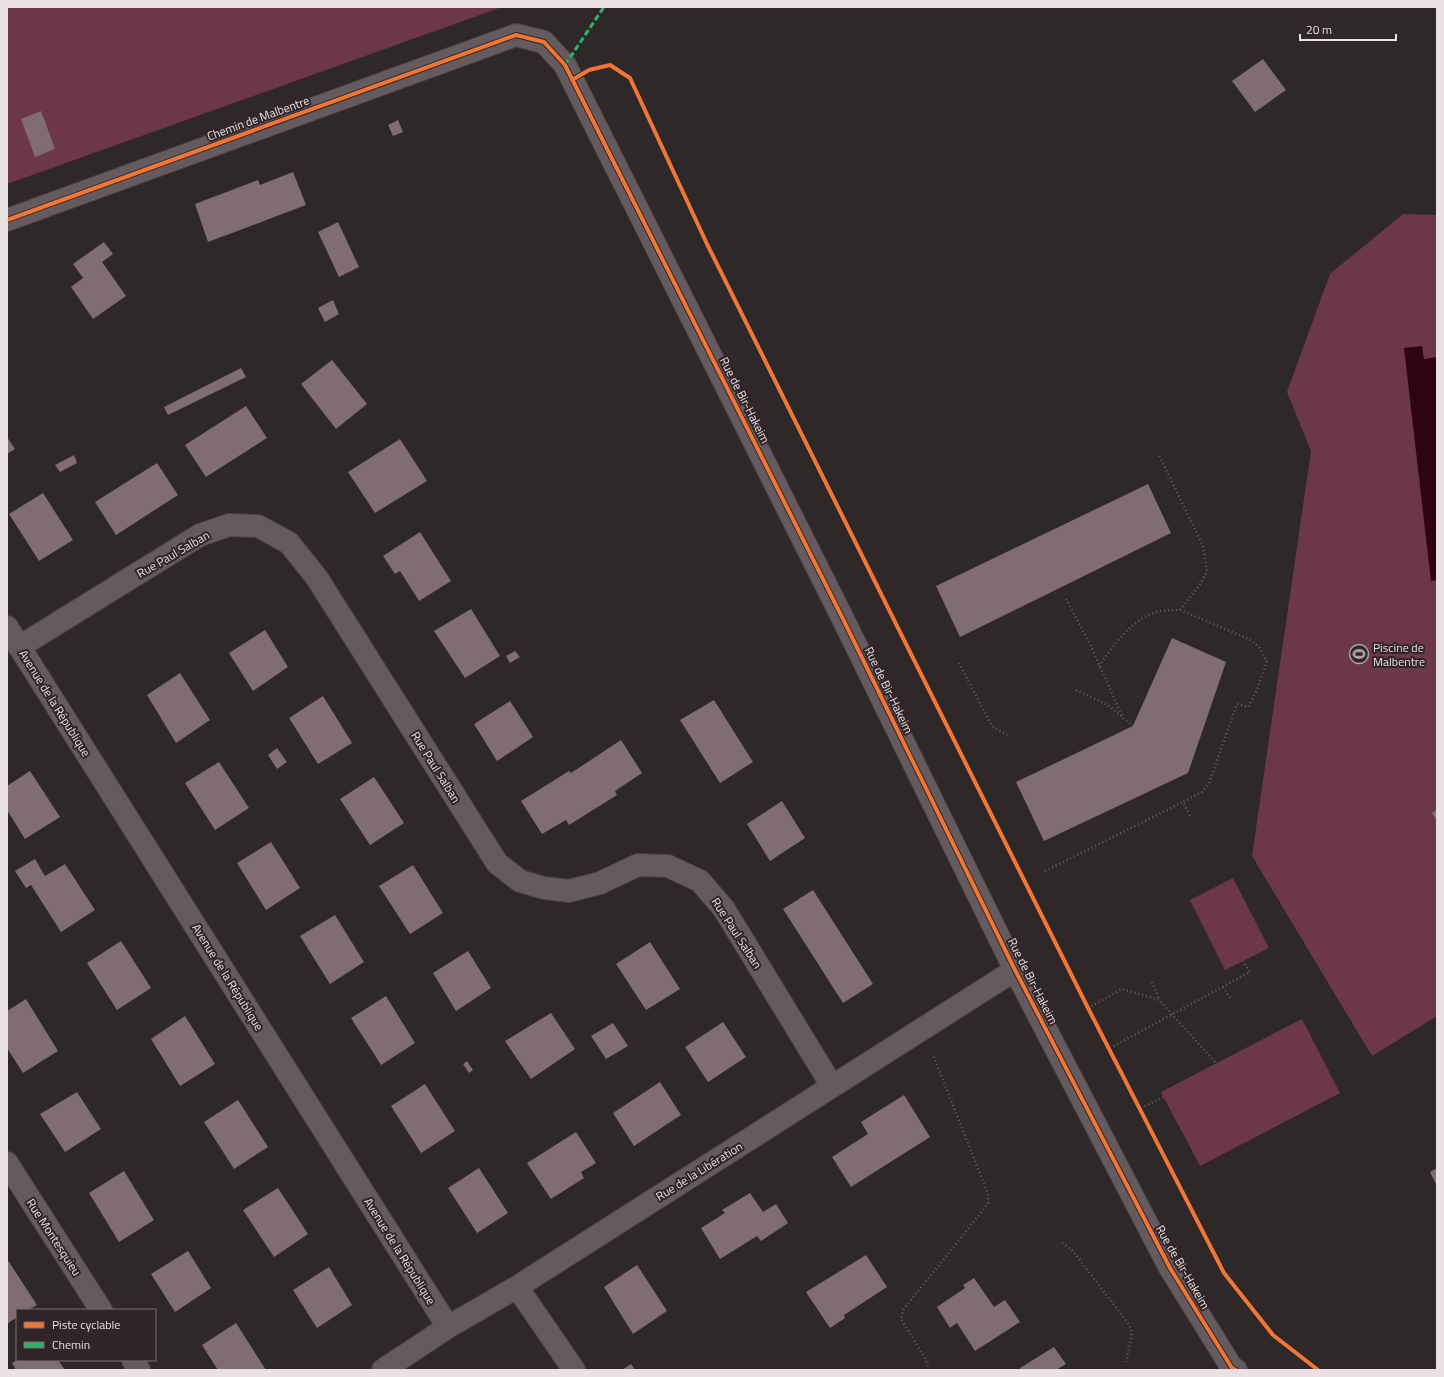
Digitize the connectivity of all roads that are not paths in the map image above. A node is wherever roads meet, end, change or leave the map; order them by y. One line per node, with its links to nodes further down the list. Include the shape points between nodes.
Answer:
1 (516, 35): 2 (street, Chemin de Malbentre); 5 (street, Rue de Bir-Hakeim, via 544,42 565,65 843,619)
2 (7, 220)
3 (7, 627): 4 (street, Avenue de la République)
4 (19, 648): 6 (street, Rue Paul Salban, via 200,535 229,525 258,526 289,543 316,578 497,863 520,881 544,888 569,891 600,883 638,865 668,866 700,881 724,909); 10 (street, Avenue de la République)
5 (1015, 970): 6 (street, Rue de la Libération); 15 (street, Rue de Bir-Hakeim, via 1170,1268 1232,1368)
6 (832, 1086): 8 (street, Rue de la Libération)
7 (7, 1163): 9 (street, Rue Montesquieu)
8 (517, 1287): 10 (street, Rue de la Libération); 14 (street)
9 (100, 1309)
10 (448, 1327): 13 (street, Rue de la Libération)
11 (134, 1361): 12 (street)
12 (139, 1370)
13 (383, 1370)
14 (574, 1370)
15 (1236, 1370)

